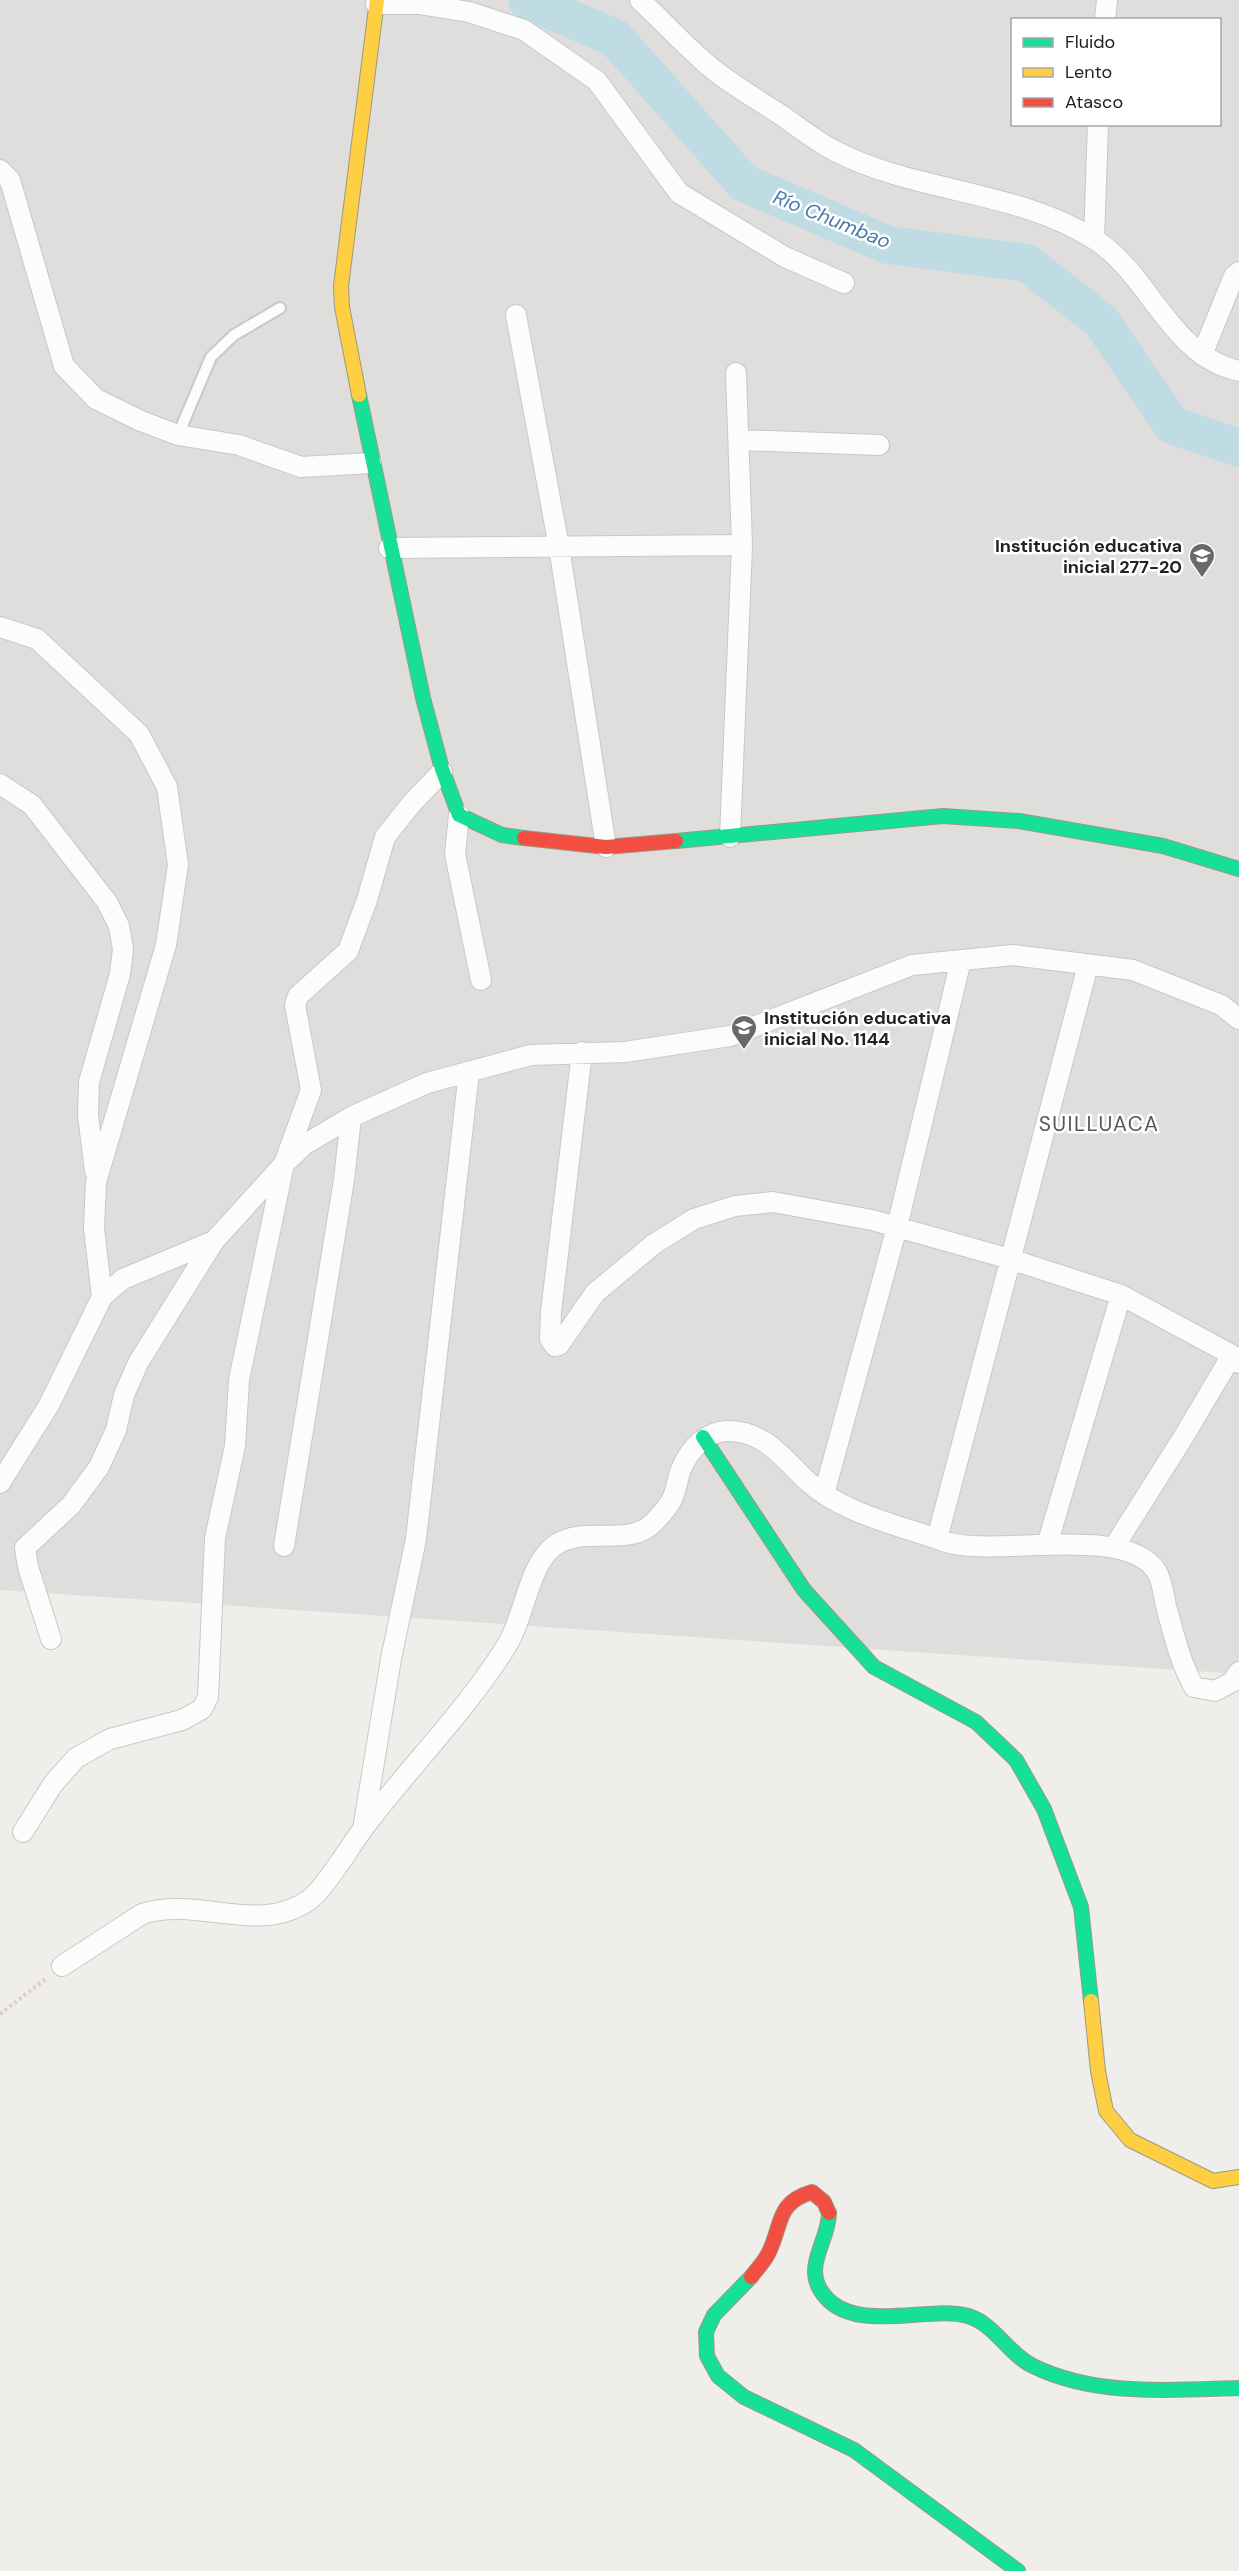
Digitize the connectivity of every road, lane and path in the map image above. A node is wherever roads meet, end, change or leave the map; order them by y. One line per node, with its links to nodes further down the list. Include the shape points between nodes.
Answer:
1 (640, 0): 7 (street, via 704,62 837,152 919,180 1006,201)
2 (1107, 0): 4 (street)
3 (376, 2): 9 (street, via 469,12 524,30 597,81 679,193 785,257); 18 (street, via 341,286)
4 (1105, 18)
5 (1098, 126): 7 (street)
6 (0, 170): 15 (street, via 9,180 64,366 96,399)
7 (1094, 239): 12 (street, via 1134,275 1155,308)
8 (1239, 272): 12 (street)
9 (844, 283)
10 (280, 308): 15 (lane, via 234,335 211,357)
11 (516, 315): 20 (street)
12 (1202, 355): 13 (street)
13 (1239, 371)
14 (736, 373): 16 (street)
15 (178, 435): 18 (street, via 239,445 301,467)
16 (739, 440): 17 (street); 19 (street)
17 (879, 445)
18 (371, 463): 21 (street)
19 (742, 545): 20 (street); 26 (street)
20 (559, 547): 21 (street); 27 (street)
21 (389, 548): 23 (street)
22 (0, 627): 37 (street, via 37,639 139,734 167,787 178,865 166,945)
23 (442, 772): 25 (street); 36 (street, via 385,837 348,951 298,996 295,1005 311,1090)
24 (0, 784): 37 (street, via 32,805 107,902 119,926 123,949 120,974 89,1082 88,1115)
25 (459, 815): 27 (street, via 502,835); 31 (street, via 455,854)
26 (730, 837): 27 (street); 28 (street, via 785,828 954,816 1019,821 1163,846)
27 (606, 847)
28 (1239, 869)
29 (961, 960): 30 (street, via 1013,955); 33 (street, via 912,965 730,1036 625,1052); 38 (street)
30 (1088, 965): 32 (street, via 1133,970 1221,1005); 40 (street)
31 (481, 980)
32 (1239, 1019)
33 (582, 1052): 34 (street, via 531,1055); 38 (street, via 551,1312 550,1340 555,1346 595,1293 654,1244 694,1219 735,1206 772,1202)
34 (469, 1072): 35 (street, via 427,1083); 53 (street, via 416,1539 391,1659)
35 (351, 1117): 36 (street, via 304,1145); 49 (street)
36 (284, 1164): 39 (street); 54 (street, via 239,1380 235,1446 215,1538 208,1697 202,1708 182,1719 110,1739 76,1758 53,1784)
37 (96, 1182): 42 (street, via 94,1228)
38 (897, 1227): 40 (street); 46 (street)
39 (214, 1241): 42 (street, via 123,1280); 51 (street, via 138,1363 99,1467 71,1505 25,1548)
40 (1010, 1259): 41 (street); 47 (street)
41 (1121, 1295): 43 (street); 48 (street)
42 (102, 1297): 45 (street, via 50,1405)
43 (1235, 1359): 50 (street)
44 (704, 1437): 46 (street, via 725,1430 746,1432 767,1442); 53 (street, via 683,1464 671,1501 650,1527 626,1535 588,1535 557,1544 539,1564 509,1643); 57 (street, via 804,1590 874,1667 976,1722 1016,1760 1044,1809 1081,1907 1098,2071 1106,2111 1130,2140 1183,2167 1213,2181)
45 (0, 1484)
46 (824, 1494): 47 (street)
47 (937, 1539): 48 (street, via 953,1545)
48 (1047, 1545): 50 (street)
49 (284, 1546)
50 (1114, 1547): 52 (street, via 1143,1560 1157,1572 1183,1667 1194,1687 1215,1691 1232,1682)
51 (51, 1639)
52 (1239, 1672)
53 (364, 1827): 55 (street, via 317,1894 291,1910 261,1916 184,1907 156,1909)
54 (23, 1832)
55 (62, 1966): 56 (path)
56 (0, 2014)
57 (1239, 2177)
58 (1239, 2388): 59 (street, via 1136,2388 1069,2381 1030,2365 991,2329 969,2316 860,2314 836,2306 820,2291 813,2270 829,2226 830,2211 825,2199 812,2192 795,2197 785,2209 768,2253 714,2315 706,2332 707,2356 718,2376 744,2397 854,2450)
59 (1018, 2571)

